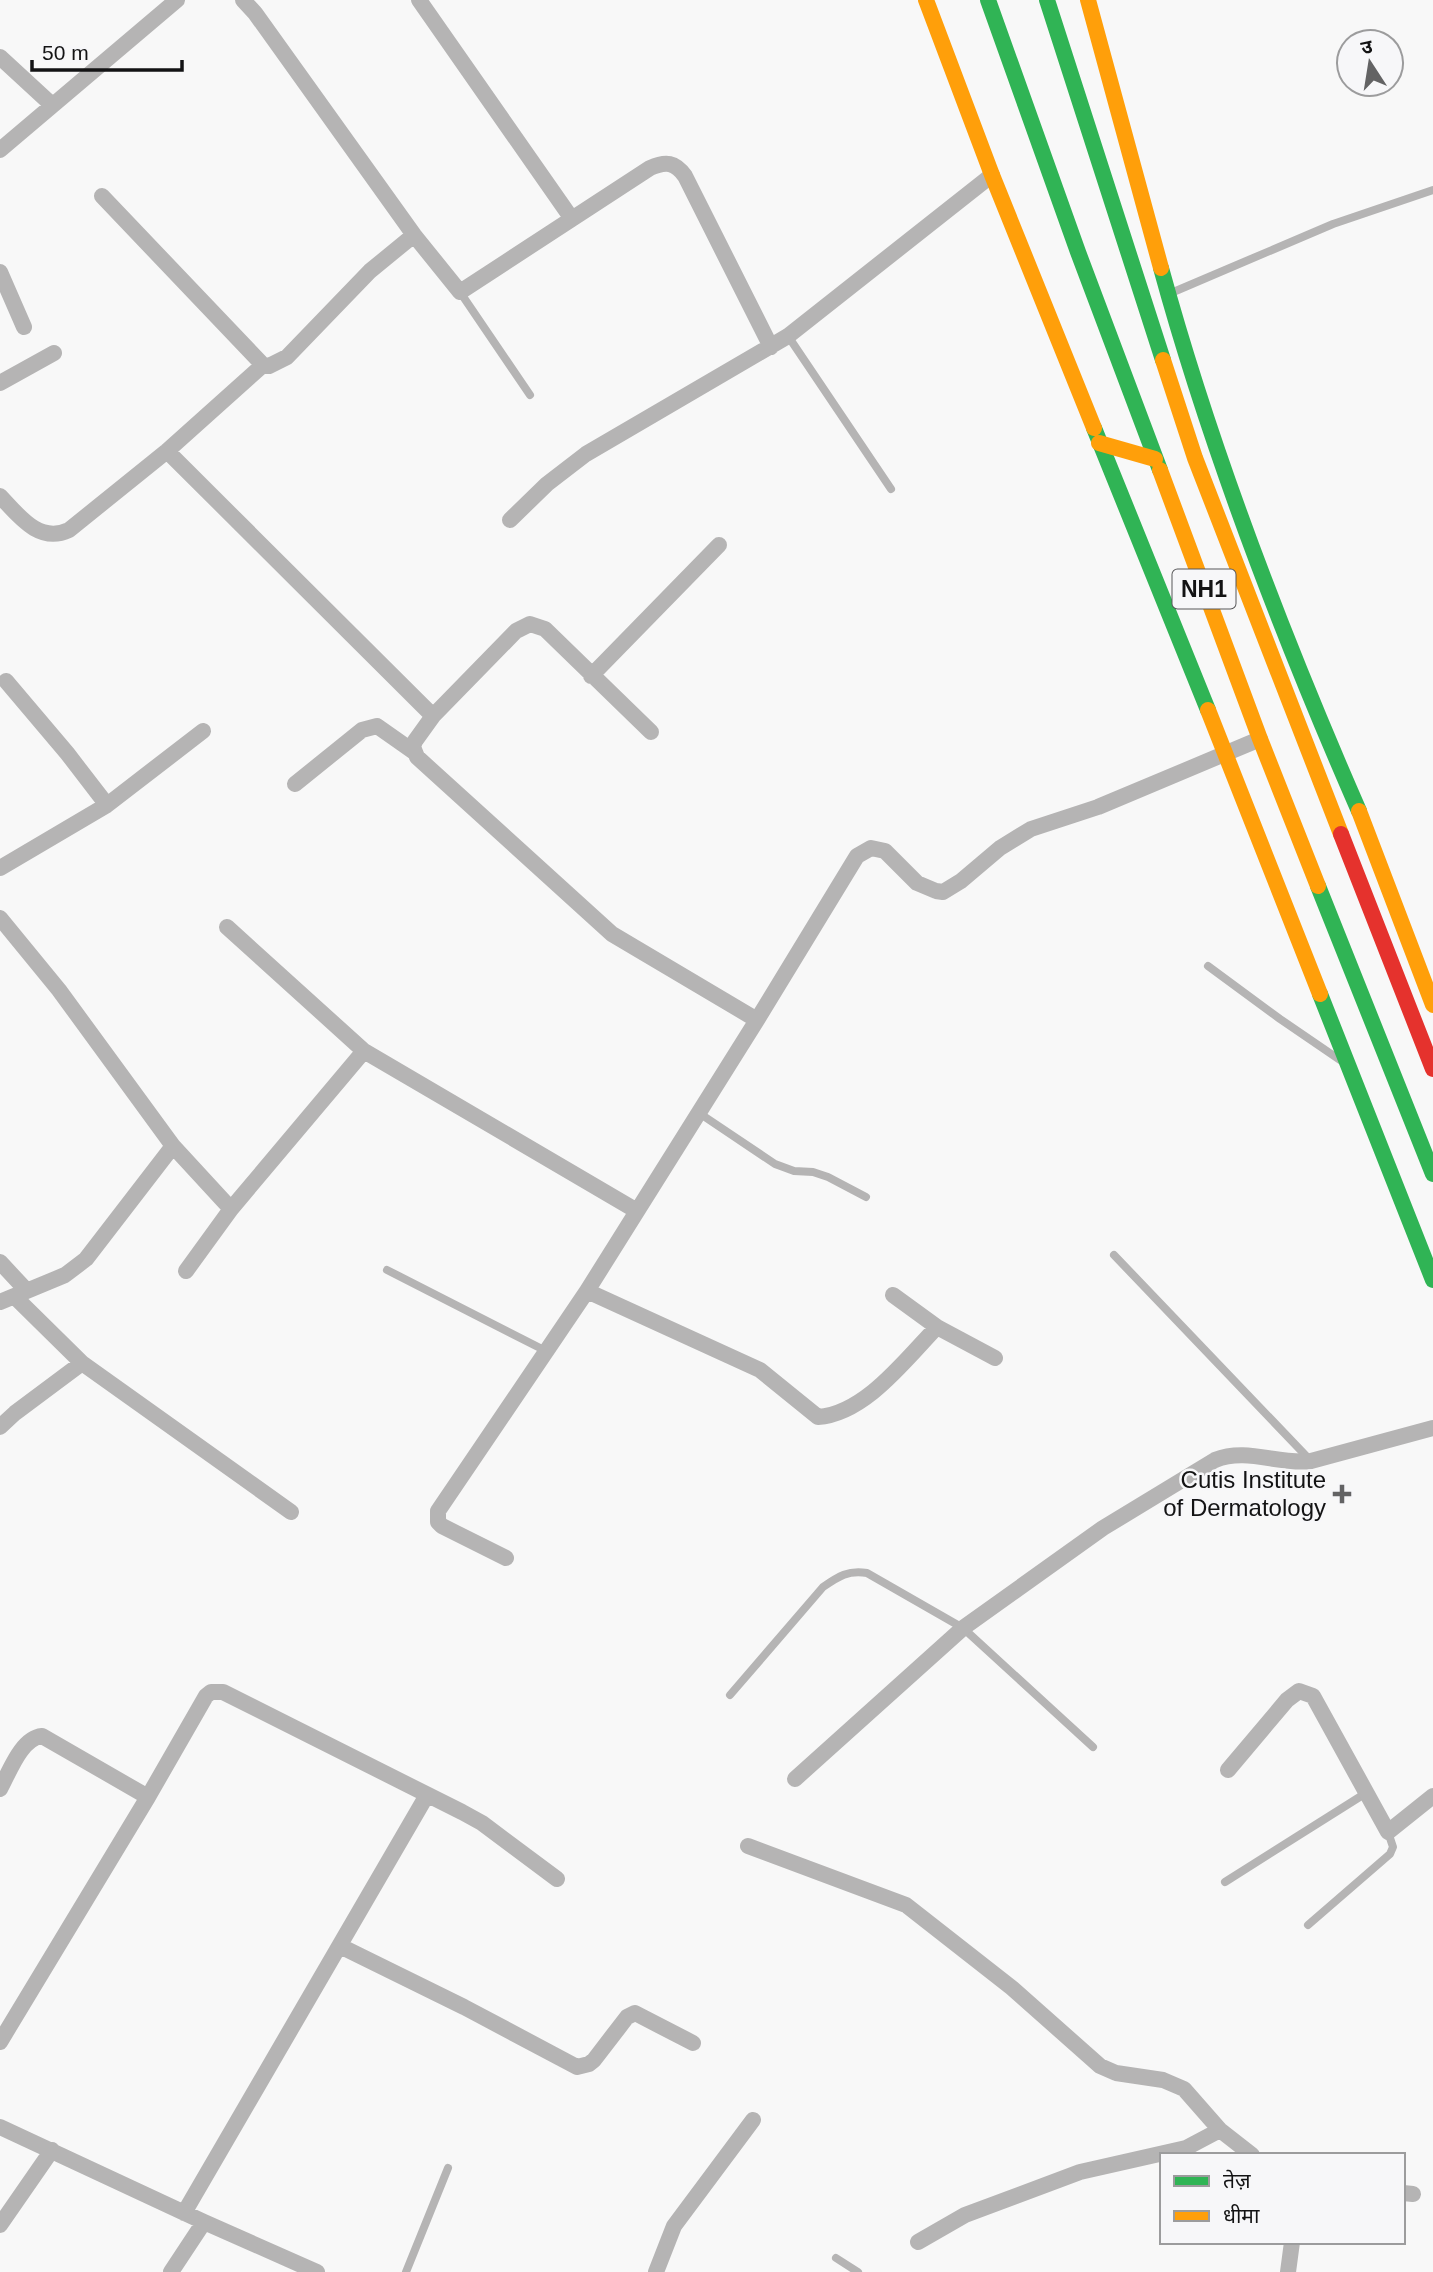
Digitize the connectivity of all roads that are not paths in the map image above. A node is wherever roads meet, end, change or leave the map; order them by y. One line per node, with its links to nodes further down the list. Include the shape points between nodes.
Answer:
1 (177, 0): 9 (street)
2 (243, 0): 15 (street)
3 (419, 0): 14 (street)
4 (926, 0): 11 (main road)
5 (988, 0): 30 (main road, NH1)
6 (1046, 0): 24 (main road, NH1)
7 (1088, 0): 18 (main road)
8 (0, 57): 9 (street)
9 (51, 104): 10 (street)
10 (0, 150)
11 (992, 176): 20 (street); 28 (main road)
12 (1433, 190): 18 (lane, via 1333,224)
13 (102, 195): 25 (street)
14 (572, 219): 17 (street); 21 (street, via 650,168 672,163)
15 (414, 235): 17 (street); 25 (street, via 370,271 287,356)
16 (0, 272): 19 (street)
17 (460, 292): 27 (lane)
18 (1168, 294): 22 (main road)
19 (24, 327)
20 (788, 337): 21 (street); 31 (lane)
21 (771, 346): 33 (street, via 586,454)
22 (1183, 348): 24 (main road); 49 (main road, via 1264,581 1370,836)
23 (54, 353): 26 (street)
24 (1162, 362): 53 (main road, NH1, via 1195,458)
25 (263, 365): 29 (street)
26 (0, 383)
27 (530, 395)
28 (1099, 443): 30 (main road); 42 (main road)
29 (167, 451): 32 (street, via 60,534 38,532); 37 (street)
30 (1155, 459): 40 (main road, NH1)
31 (891, 489)
32 (0, 496)
33 (510, 520)
34 (719, 545): 35 (street)
35 (591, 676): 37 (street, via 545,629 523,626); 39 (street)
36 (6, 681): 44 (street)
37 (433, 716): 41 (street, via 415,741)
38 (203, 731): 44 (street)
39 (651, 732)
40 (1260, 739): 42 (street); 56 (main road, NH1)
41 (414, 752): 43 (street, via 372,726); 50 (street, via 612,934)
42 (1226, 754): 50 (street, via 1098,807 1031,829 943,891 917,883 885,851 865,850 857,856); 52 (main road)
43 (295, 784)
44 (107, 805): 45 (street)
45 (0, 868)
46 (0, 918): 55 (street)
47 (227, 927): 51 (street)
48 (1208, 966): 52 (lane)
49 (1433, 1005)
50 (757, 1020): 54 (street)
51 (364, 1051): 58 (street); 59 (street)
52 (1349, 1066): 64 (main road)
53 (1433, 1069)
54 (699, 1113): 57 (lane, via 775,1164 828,1177); 59 (street)
55 (173, 1146): 58 (street); 67 (street, via 86,1259 65,1275)
56 (1433, 1174)
57 (866, 1197)
58 (230, 1209): 63 (street)
59 (637, 1210): 65 (street)
60 (1114, 1255): 74 (lane)
61 (0, 1262): 67 (street)
62 (387, 1270): 69 (lane)
63 (186, 1271)
64 (1433, 1280)
65 (587, 1291): 68 (street, via 760,1370 818,1417 834,1414 874,1392); 69 (street)
66 (893, 1295): 68 (street)
67 (14, 1296): 71 (street)
68 (937, 1327): 70 (street)
69 (546, 1351): 76 (street, via 438,1511 442,1526)
70 (995, 1359)
71 (82, 1363): 72 (street); 75 (street)
72 (0, 1427)
73 (1433, 1429): 74 (street)
74 (1311, 1461): 77 (street, via 1295,1463 1244,1454 1215,1460 1103,1528)
75 (291, 1511)
76 (506, 1558)
77 (962, 1628): 78 (lane, via 867,1573 841,1574 823,1587); 79 (lane); 81 (street)
78 (730, 1695)
79 (1093, 1746)
80 (1228, 1770): 83 (street, via 1293,1693 1304,1692 1313,1696)
81 (795, 1779)
82 (0, 1789): 86 (street, via 27,1743 42,1736)
83 (1366, 1793): 87 (street); 90 (lane)
84 (427, 1795): 86 (street, via 217,1690 206,1696); 89 (street, via 482,1823); 92 (street)
85 (1433, 1796): 87 (street)
86 (148, 1797): 93 (street)
87 (1388, 1832): 91 (lane, via 1394,1847 1390,1854)
88 (748, 1846): 97 (street, via 906,1905 1012,1988 1100,2066 1163,2080 1184,2090)
89 (557, 1879)
90 (1225, 1882)
91 (1308, 1925)
92 (340, 1946): 94 (street, via 577,2067 594,2060 635,2013); 101 (street)
93 (0, 2042)
94 (693, 2043)
95 (753, 2120): 110 (street, via 674,2226)
96 (0, 2127): 98 (street)
97 (1220, 2130): 99 (street); 104 (street, via 1185,2148 1067,2176 965,2215)
98 (52, 2150): 101 (street); 103 (street)
99 (1249, 2153)
100 (449, 2168): 109 (lane)
101 (184, 2213): 102 (street)
102 (204, 2222): 107 (street); 108 (street)
103 (0, 2225)
104 (918, 2242)
105 (1292, 2244): 112 (street)
106 (836, 2258): 111 (lane)
107 (171, 2272)
108 (317, 2272)
109 (406, 2272)
110 (656, 2272)
111 (859, 2272)
112 (1288, 2272)

